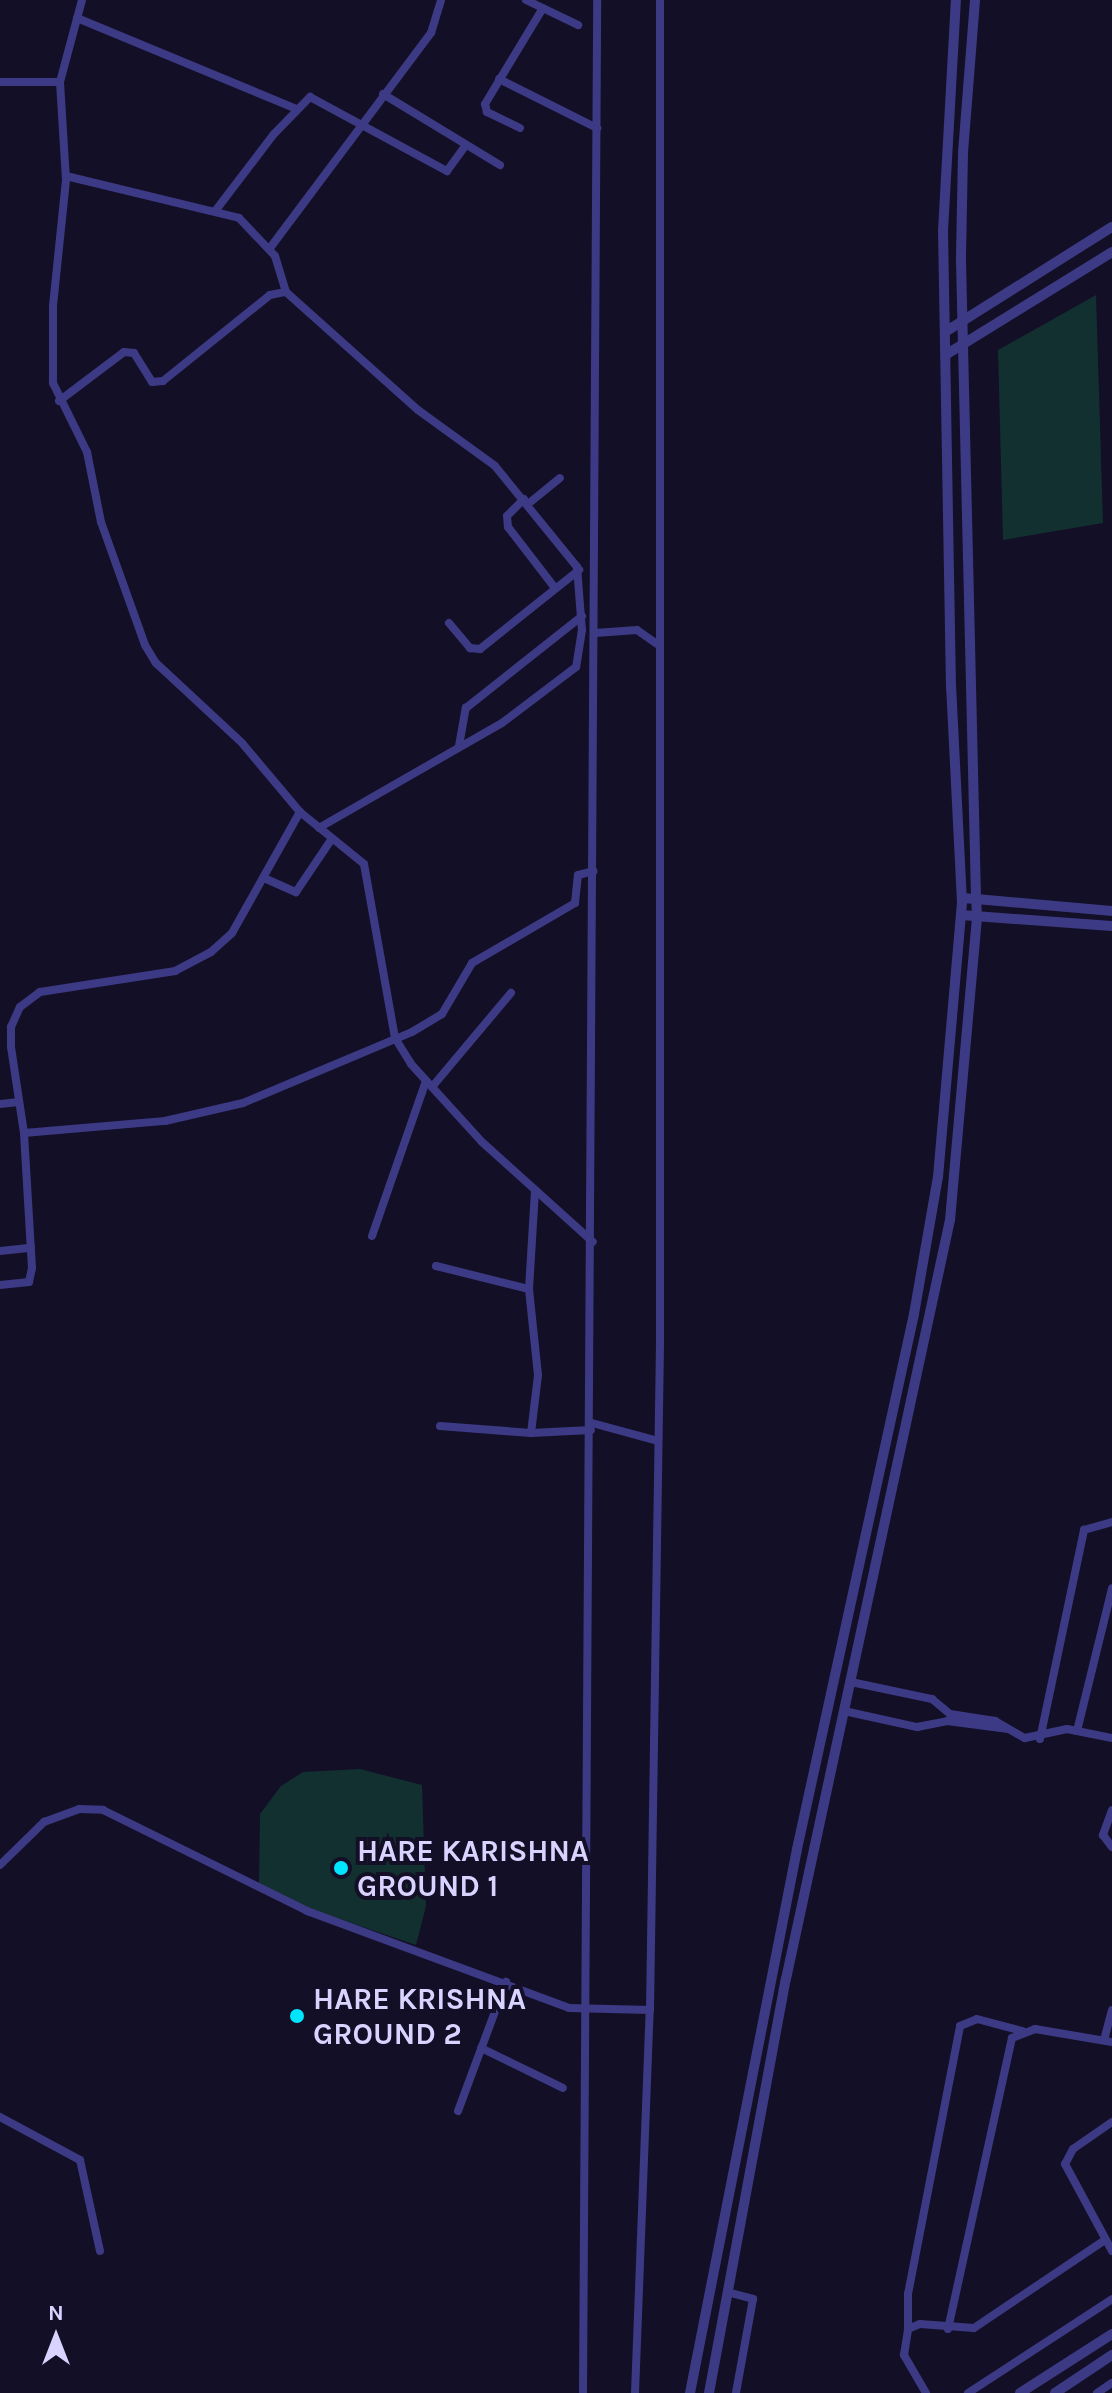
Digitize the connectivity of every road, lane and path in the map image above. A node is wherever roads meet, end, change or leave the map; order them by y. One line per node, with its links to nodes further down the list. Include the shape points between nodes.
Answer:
1 (82, 0): 9 (street)
2 (441, 0): 14 (street, via 436,26)
3 (526, 0): 8 (street)
4 (597, 0): 18 (street)
5 (660, 0): 39 (street)
6 (956, 0): 28 (street, via 946,140)
7 (975, 0): 27 (street, via 963,153)
8 (543, 8): 10 (street); 11 (street)
9 (77, 18): 13 (street); 15 (street)
10 (578, 25)
11 (499, 79): 17 (street, via 484,109); 18 (street)
12 (0, 82): 13 (street)
13 (60, 82): 21 (street)
14 (383, 94): 16 (street); 19 (street)
15 (297, 109): 16 (street, via 316,98); 22 (street)
16 (361, 125): 19 (street, via 447,171); 24 (street)
17 (520, 128)
18 (597, 128): 38 (street)
19 (466, 145): 20 (street)
20 (500, 165)
21 (66, 176): 22 (street); 31 (street, via 51,365)
22 (216, 210): 24 (street, via 239,218)
23 (1112, 227): 27 (street)
24 (270, 248): 26 (street)
25 (1112, 252): 29 (street)
26 (286, 292): 31 (street, via 270,295 163,381 152,382 134,353 124,352); 33 (street, via 418,410 495,466)
27 (964, 321): 28 (street); 29 (street)
28 (945, 332): 30 (street)
29 (965, 340): 30 (street); 47 (street)
30 (947, 354): 46 (street, via 951,688)
31 (59, 401): 41 (street, via 87,452 101,522 145,645 156,663 242,743)
32 (560, 478): 33 (street)
33 (526, 502): 34 (street); 35 (street, via 507,516 508,527)
34 (579, 570): 35 (street); 36 (street)
35 (555, 588): 37 (street, via 480,649 470,648)
36 (582, 616): 40 (street, via 466,708); 40 (street, via 576,667 502,723)
37 (449, 623)
38 (595, 633): 39 (street, via 637,630); 44 (street)
39 (657, 644): 71 (street)
40 (459, 746): 42 (street)
41 (300, 812): 42 (street); 45 (street)
42 (319, 828): 43 (street)
43 (331, 840): 45 (street, via 296,892); 55 (street, via 368,871)
44 (594, 871): 55 (street, via 578,875 575,903 475,960 442,1014); 62 (street)
45 (264, 878): 53 (street, via 232,933 194,964 40,992 20,1007)
46 (962, 898): 47 (street); 49 (street)
47 (976, 899): 48 (street); 50 (street)
48 (1112, 911)
49 (961, 915): 50 (street); 74 (street, via 933,1221)
50 (977, 916): 51 (street); 75 (street, via 950,1220)
51 (1112, 926)
52 (511, 993): 56 (street)
53 (11, 1027): 54 (street); 57 (street)
54 (0, 1031)
55 (395, 1038): 56 (street); 59 (street, via 243,1103 165,1121)
56 (429, 1084): 60 (street); 61 (street)
57 (19, 1102): 58 (street); 59 (street)
58 (0, 1104)
59 (24, 1133): 63 (street)
60 (535, 1190): 62 (street); 67 (street)
61 (372, 1236)
62 (593, 1242): 69 (street)
63 (31, 1248): 64 (street); 66 (street, via 29,1282)
64 (0, 1251)
65 (436, 1266): 67 (street)
66 (0, 1285)
67 (529, 1289): 70 (street, via 538,1375)
68 (440, 1426): 70 (street)
69 (592, 1427): 70 (street); 71 (street); 87 (street)
70 (531, 1433)
71 (658, 1441): 85 (street)
72 (1112, 1522): 80 (street, via 1084,1530)
73 (1112, 1588): 78 (street)
74 (837, 1673): 75 (street); 107 (street)
75 (854, 1680): 76 (street); 77 (street, via 932,1699 950,1714)
76 (854, 1714): 77 (street, via 917,1727 947,1721); 98 (street, via 786,1979)
77 (1009, 1729): 80 (street)
78 (1077, 1731): 79 (street); 80 (street, via 1060,1730)
79 (1112, 1738)
80 (1040, 1739)
81 (1112, 1810): 82 (street, via 1103,1835)
82 (1112, 1847)
83 (0, 1865): 84 (street, via 44,1822 79,1809 103,1810 307,1911)
84 (506, 1982): 87 (street); 90 (street)
85 (650, 2010): 87 (street); 106 (street)
86 (1112, 2010): 89 (street)
87 (586, 2011): 105 (street)
88 (1022, 2031): 89 (street, via 1056,2030); 100 (street, via 977,2019 960,2026 908,2294); 101 (street, via 1012,2038)
89 (1108, 2041)
90 (481, 2048): 91 (street); 92 (street)
91 (563, 2088)
92 (458, 2111)
93 (0, 2117): 96 (street, via 77,2156)
94 (1112, 2122): 95 (street, via 1073,2149 1065,2164)
95 (1105, 2240): 97 (street); 101 (street, via 974,2328)
96 (100, 2251)
97 (1112, 2251)
98 (732, 2293): 108 (street); 109 (street, via 751,2296)
99 (1112, 2299): 111 (street)
100 (908, 2329): 101 (street, via 920,2324); 110 (street, via 904,2355)
101 (948, 2329)
102 (1112, 2334): 112 (street)
103 (1112, 2355): 113 (street)
104 (1112, 2383): 114 (street)
105 (583, 2393)
106 (635, 2393)
107 (690, 2393)
108 (709, 2393)
109 (736, 2393)
110 (926, 2393)
111 (968, 2393)
112 (1020, 2393)
113 (1055, 2393)
114 (1097, 2393)

